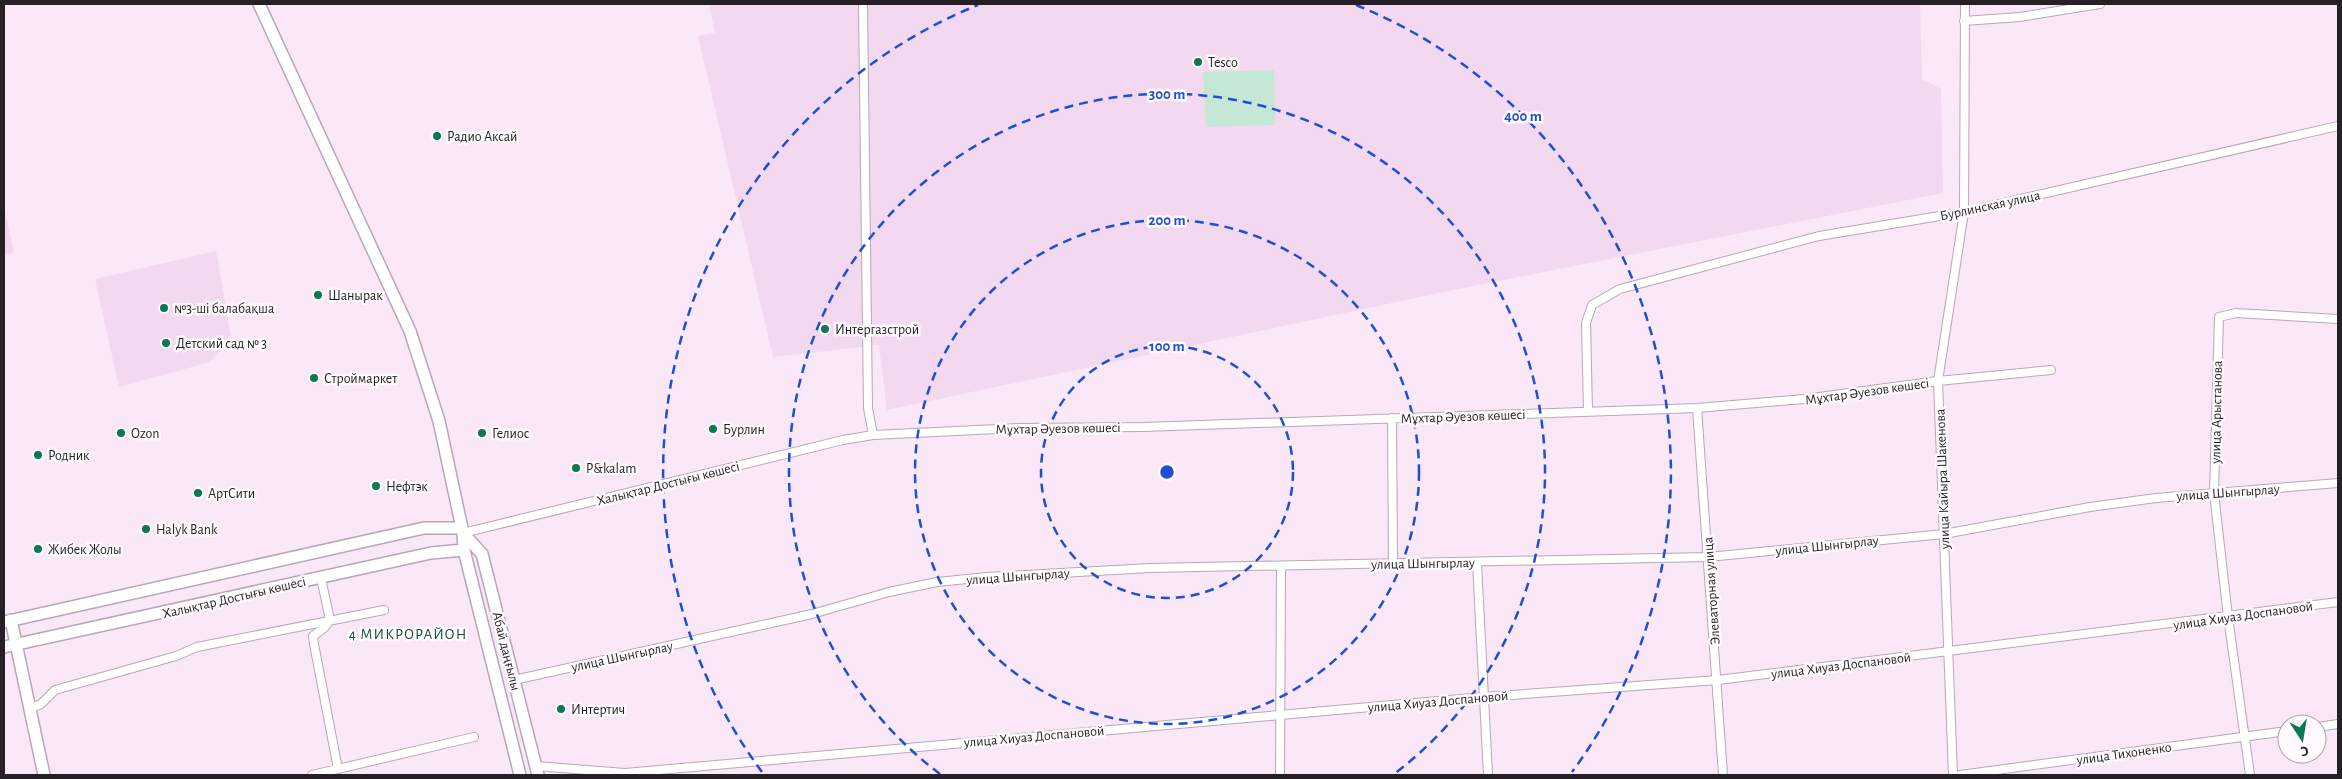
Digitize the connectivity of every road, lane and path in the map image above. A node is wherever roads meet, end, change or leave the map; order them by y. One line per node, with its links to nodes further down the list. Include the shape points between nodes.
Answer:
1 (259, 4): 17 (main road, Абай даңғылы, via 410,331 439,421)
2 (863, 4): 14 (street, via 868,408)
3 (1964, 4): 5 (street, улица Кайыра Шакенова)
4 (2100, 4): 5 (street, via 2020,17)
5 (1964, 21): 7 (street, улица Кайыра Шакенова)
6 (2338, 126): 7 (street, Бурлинская улица)
7 (1964, 212): 10 (street, улица Кайыра Шакенова); 12 (street, Бурлинская улица, via 1819,236 1620,289 1592,305 1586,323)
8 (2338, 318): 16 (street, улица Арыстанова, via 2236,313 2218,317)
9 (2051, 370): 10 (street, Мұхтар Әуезов көшесі)
10 (1938, 381): 11 (street, Мұхтар Әуезов көшесі, via 1804,399); 18 (street, улица Кайыра Шакенова)
11 (1697, 408): 12 (street, Мұхтар Әуезов көшесі); 20 (street, Элеваторная улица)
12 (1588, 411): 13 (street, Мұхтар Әуезов көшесі)
13 (1392, 418): 14 (street, Мұхтар Әуезов көшесі); 21 (street)
14 (874, 435): 17 (street, Халықтар Достығы көшесі)
15 (2338, 483): 16 (street, улица Шынгырлау)
16 (2214, 493): 18 (street, улица Шынгырлау, via 2090,507); 27 (street, улица Арыстанова)
17 (462, 531): 19 (main road, Абай даңғылы); 29 (main road, Халықтар Достығы көшесі, via 424,528); 33 (main road, Абай даңғылы, via 482,554)
18 (1944, 534): 20 (street, улица Шынгырлау); 32 (street, улица Кайыра Шакенова)
19 (464, 550): 24 (main road, Халықтар Достығы көшесі, via 430,553); 47 (main road, Абай даңғылы)
20 (1708, 558): 22 (street, улица Шынгырлау); 34 (street, Элеваторная улица)
21 (1393, 563): 22 (street, улица Шынгырлау); 23 (street, улица Шынгырлау)
22 (1477, 563): 35 (street)
23 (1280, 566): 33 (street, улица Шынгырлау, via 1150,568 937,582 812,614); 37 (street)
24 (321, 578): 28 (street); 30 (main road, Халықтар Достығы көшесі)
25 (2338, 602): 27 (street, улица Хиуаз Доспановой)
26 (384, 610): 28 (street)
27 (2228, 617): 32 (street, улица Хиуаз Доспановой); 40 (street, улица Арыстанова)
28 (330, 620): 36 (street, via 197,647 176,656 55,690 41,704); 42 (street, via 313,636)
29 (7, 621): 30 (main road)
30 (16, 645): 31 (main road, Халықтар Достығы көшесі); 36 (main road)
31 (4, 647)
32 (1949, 652): 34 (street, улица Хиуаз Доспановой); 51 (street, улица Кайыра Шакенова)
33 (514, 680): 43 (main road, Абай даңғылы)
34 (1718, 680): 35 (street, улица Хиуаз Доспановой); 50 (street, Элеваторная улица)
35 (1483, 697): 37 (street, улица Хиуаз Доспановой); 49 (street)
36 (29, 709): 44 (main road)
37 (1279, 714): 43 (street, улица Хиуаз Доспановой, via 625,773); 48 (street)
38 (2277, 732): 40 (street, улица Тихоненко)
39 (474, 737): 41 (street)
40 (2244, 737): 52 (street, улица Тихоненко); 53 (street, улица Арыстанова)
41 (357, 766): 42 (street); 46 (street)
42 (338, 769): 45 (street)
43 (537, 771)
44 (44, 775)
45 (312, 775)
46 (359, 775)
47 (520, 775)
48 (1280, 775)
49 (1488, 775)
50 (1724, 775)
51 (1953, 775)
52 (1960, 775)
53 (2250, 775)

